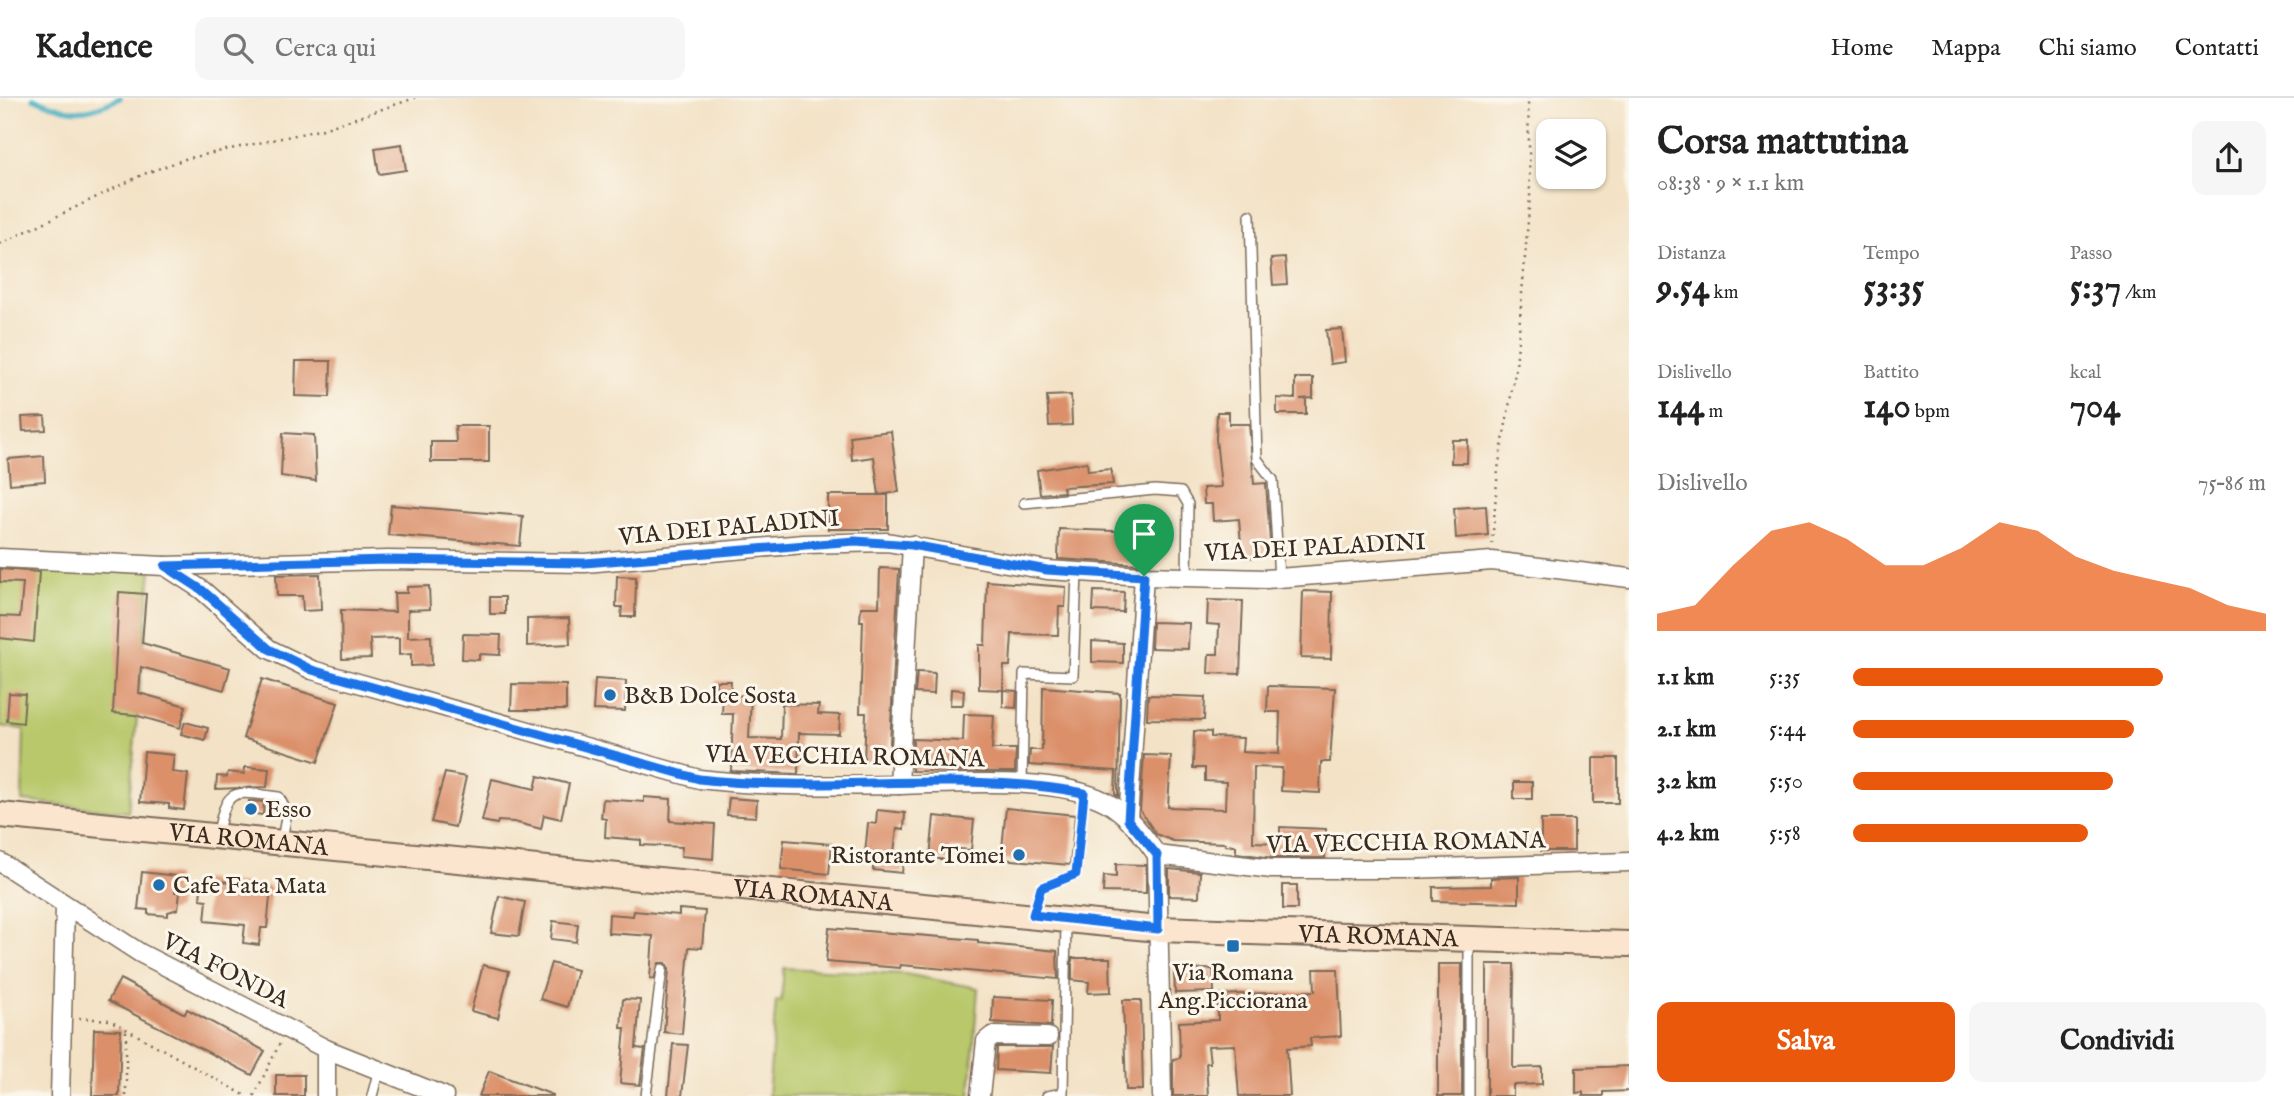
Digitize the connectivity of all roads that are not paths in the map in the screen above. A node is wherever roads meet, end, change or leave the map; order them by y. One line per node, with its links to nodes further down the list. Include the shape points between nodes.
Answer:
1 (1250, 215): 9 (lane, via 1256,448 1262,468 1273,480)
2 (1024, 503): 8 (lane, via 1155,490 1181,492 1188,504)
3 (912, 545): 5 (street, VIA DEI PALADINI, via 876,541 804,544 585,563 387,560); 6 (street, VIA DEI PALADINI); 11 (street)
4 (0, 558): 5 (street)
5 (165, 566): 11 (street, VIA VECCHIA ROMANA, via 202,590 269,649 290,661 381,691 699,779)
6 (1077, 573): 7 (street, VIA DEI PALADINI); 12 (lane, via 1073,676 1024,674)
7 (1144, 576): 8 (street, VIA DEI PALADINI); 15 (street)
8 (1188, 578): 9 (street, VIA DEI PALADINI)
9 (1279, 578): 10 (street, VIA DEI PALADINI, via 1492,561)
10 (1629, 578)
11 (899, 785): 12 (street, VIA VECCHIA ROMANA)
12 (1023, 785): 13 (street, VIA VECCHIA ROMANA)
13 (1084, 793): 15 (street, VIA VECCHIA ROMANA, via 1106,802); 22 (lane, via 1076,874 1041,888)
14 (0, 815): 16 (main road, VIA ROMANA)
15 (1128, 820): 18 (street, VIA VECCHIA ROMANA)
16 (218, 836): 17 (main road, VIA ROMANA); 17 (lane, via 223,807 231,796 241,793 279,797 286,804)
17 (282, 842): 22 (main road, VIA ROMANA)
18 (1157, 855): 20 (street, VIA VECCHIA ROMANA, via 1272,869); 24 (street)
19 (0, 862): 21 (street, VIA FONDA)
20 (1629, 862)
21 (65, 906): 29 (street, VIA FONDA, via 139,953); 31 (street)
22 (1033, 915): 23 (main road, VIA ROMANA)
23 (1066, 919): 24 (main road, VIA ROMANA); 37 (lane, via 1063,1093)
24 (1158, 929): 25 (main road, VIA ROMANA); 38 (street)
25 (1469, 939): 26 (main road, VIA ROMANA); 39 (lane)
26 (1629, 944)
27 (662, 969): 35 (lane)
28 (1048, 1037): 36 (street, via 992,1036 986,1041)
29 (326, 1049): 30 (street, VIA FONDA); 32 (street)
30 (379, 1069): 33 (lane); 34 (street, VIA FONDA)
31 (60, 1096)
32 (326, 1096)
33 (372, 1096)
34 (444, 1096)
35 (646, 1096)
36 (980, 1096)
37 (1047, 1096)
38 (1162, 1096)
39 (1469, 1096)

